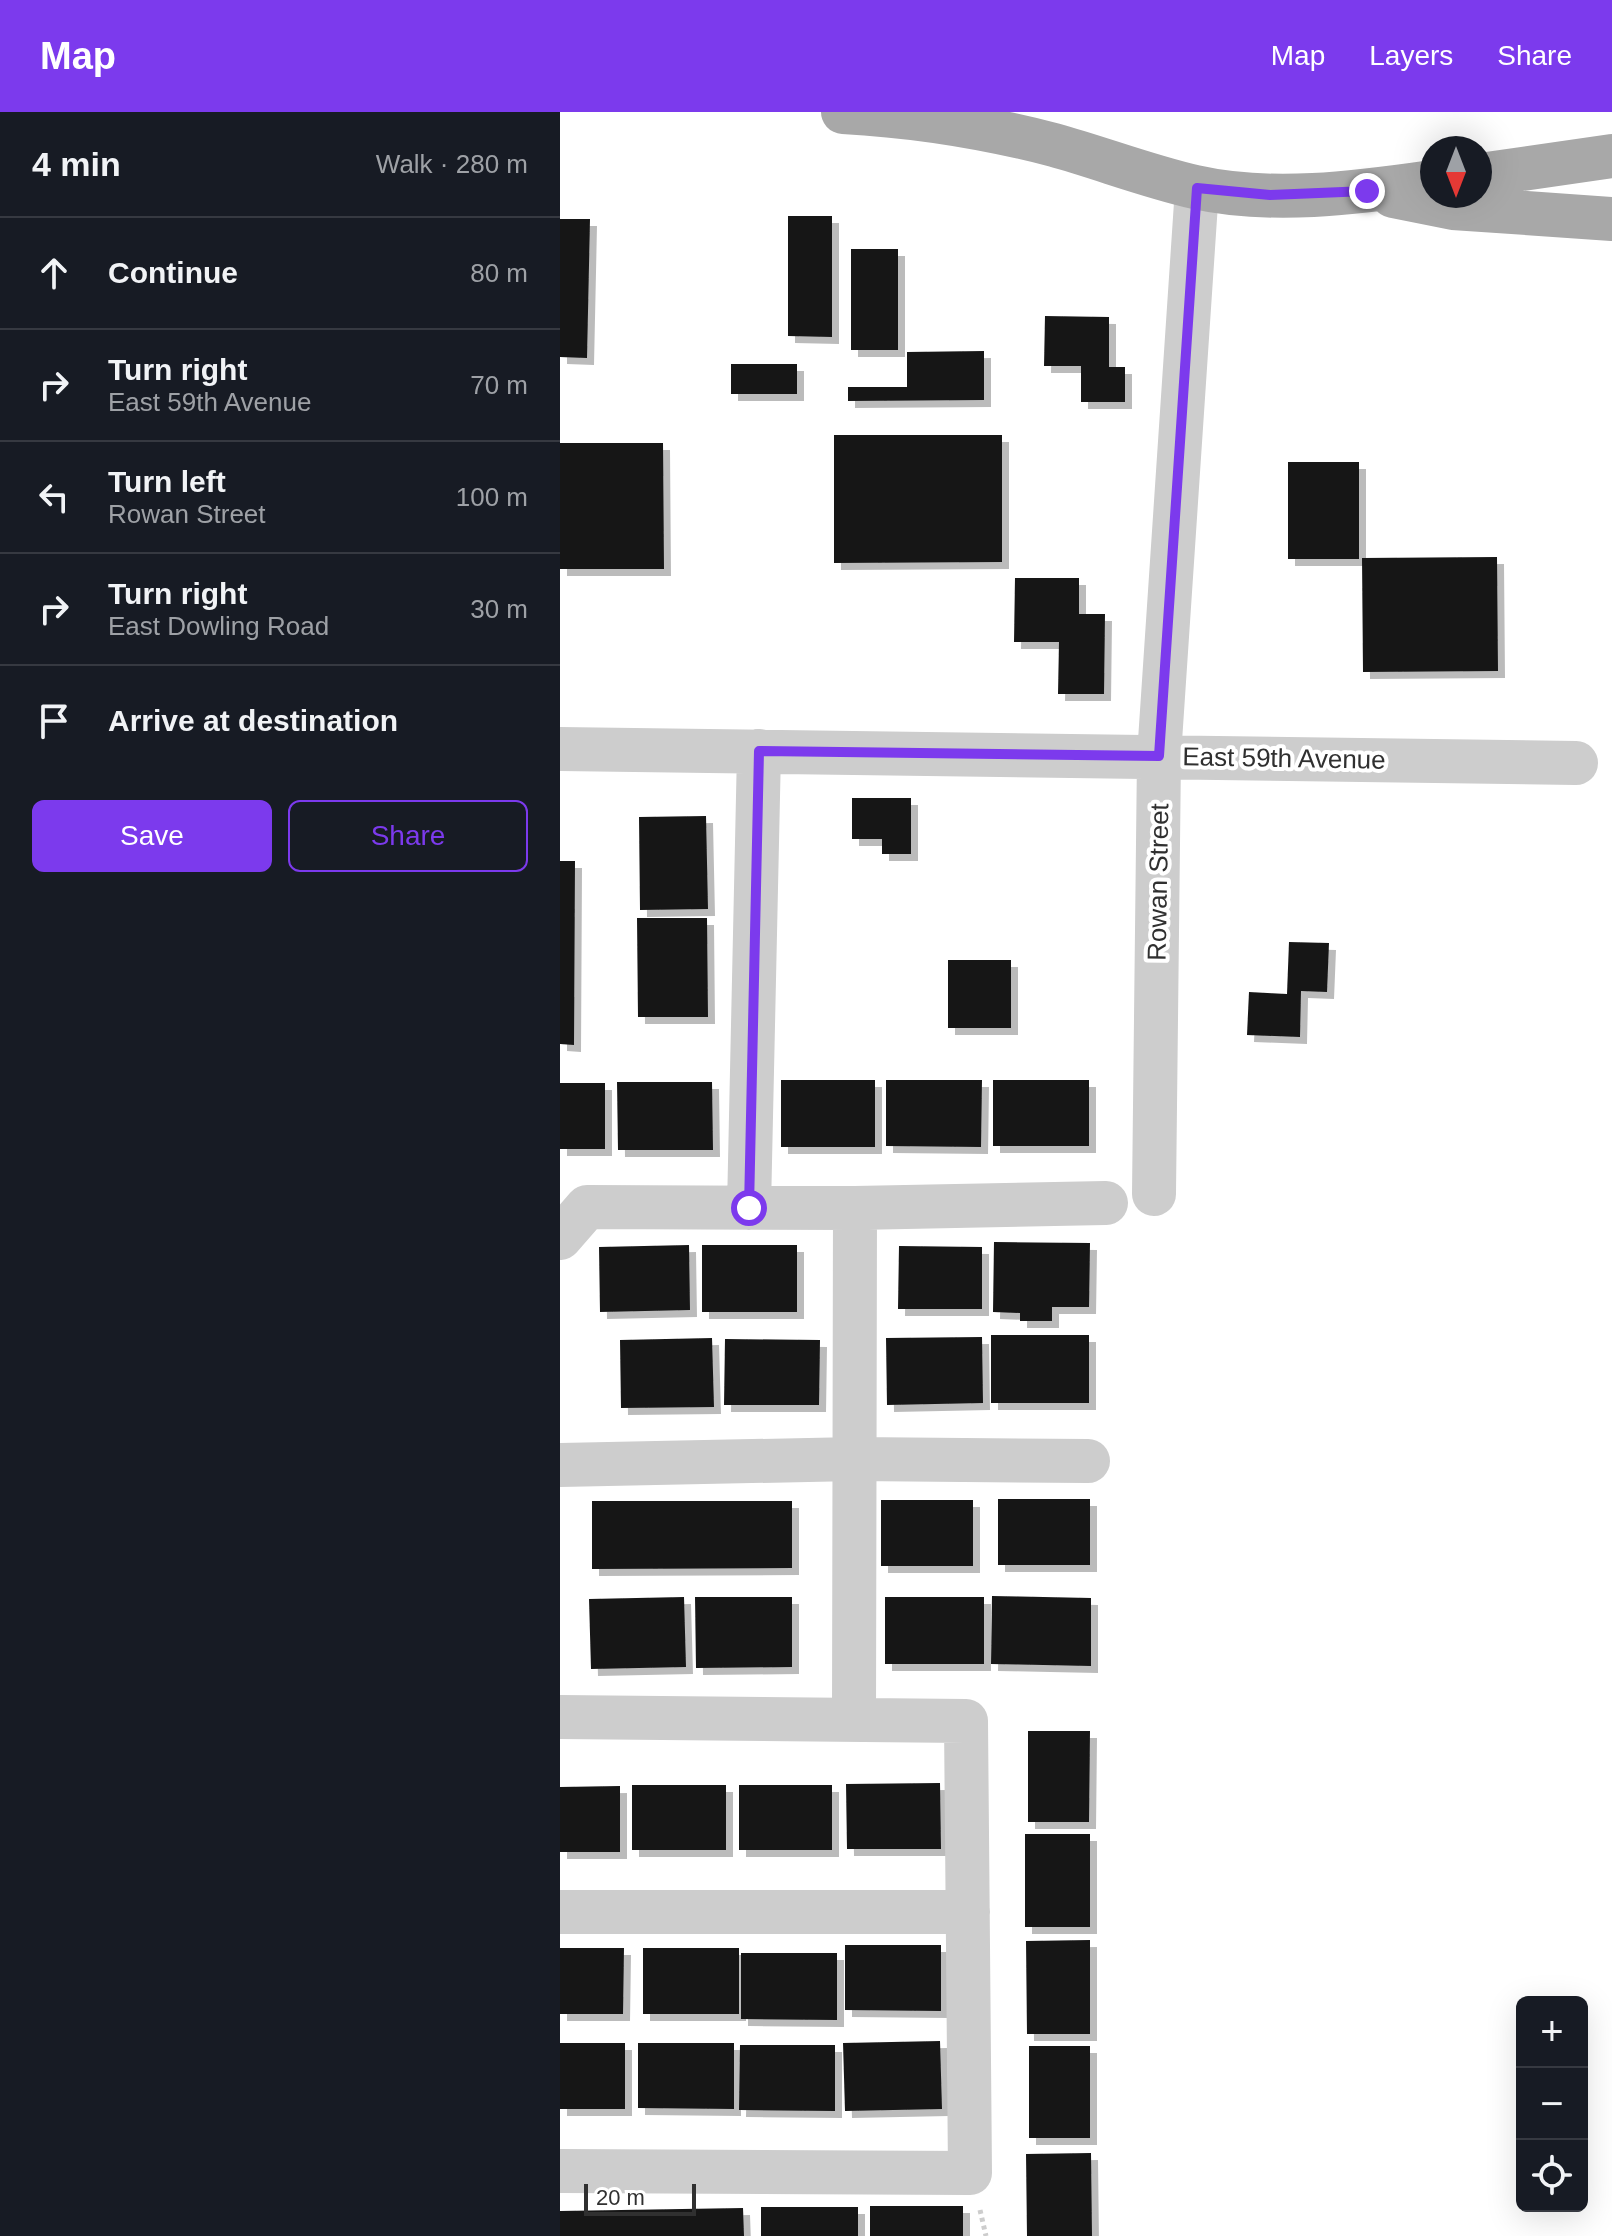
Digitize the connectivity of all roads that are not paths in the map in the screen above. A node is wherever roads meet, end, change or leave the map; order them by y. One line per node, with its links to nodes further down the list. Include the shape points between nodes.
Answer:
1 (843, 112): 5 (main road, via 915,116 1022,138)
2 (1612, 156): 3 (main road)
3 (1492, 173)
4 (1420, 184): 6 (main road)
5 (1197, 188): 6 (main road, via 1270,195); 10 (street, Rowan Street)
6 (1367, 191): 7 (main road, via 1453,208)
7 (1612, 219)
8 (560, 749): 9 (street, East 59th Avenue)
9 (759, 751): 10 (street, East 59th Avenue); 14 (street)
10 (1159, 756): 11 (street, East 59th Avenue); 12 (street, Rowan Street)
11 (1576, 763)
12 (1154, 1194)
13 (1106, 1203): 15 (street)
14 (749, 1208): 15 (street); 16 (street, via 587,1207)
15 (855, 1208): 17 (street)
16 (560, 1238)
17 (855, 1459): 18 (street); 19 (street); 21 (street)
18 (1088, 1461)
19 (560, 1465)
20 (560, 1717): 21 (street)
21 (854, 1720): 23 (street, via 966,1721)
22 (560, 1912): 23 (street)
23 (968, 1912): 24 (street, via 970,2173)
24 (560, 2171)

